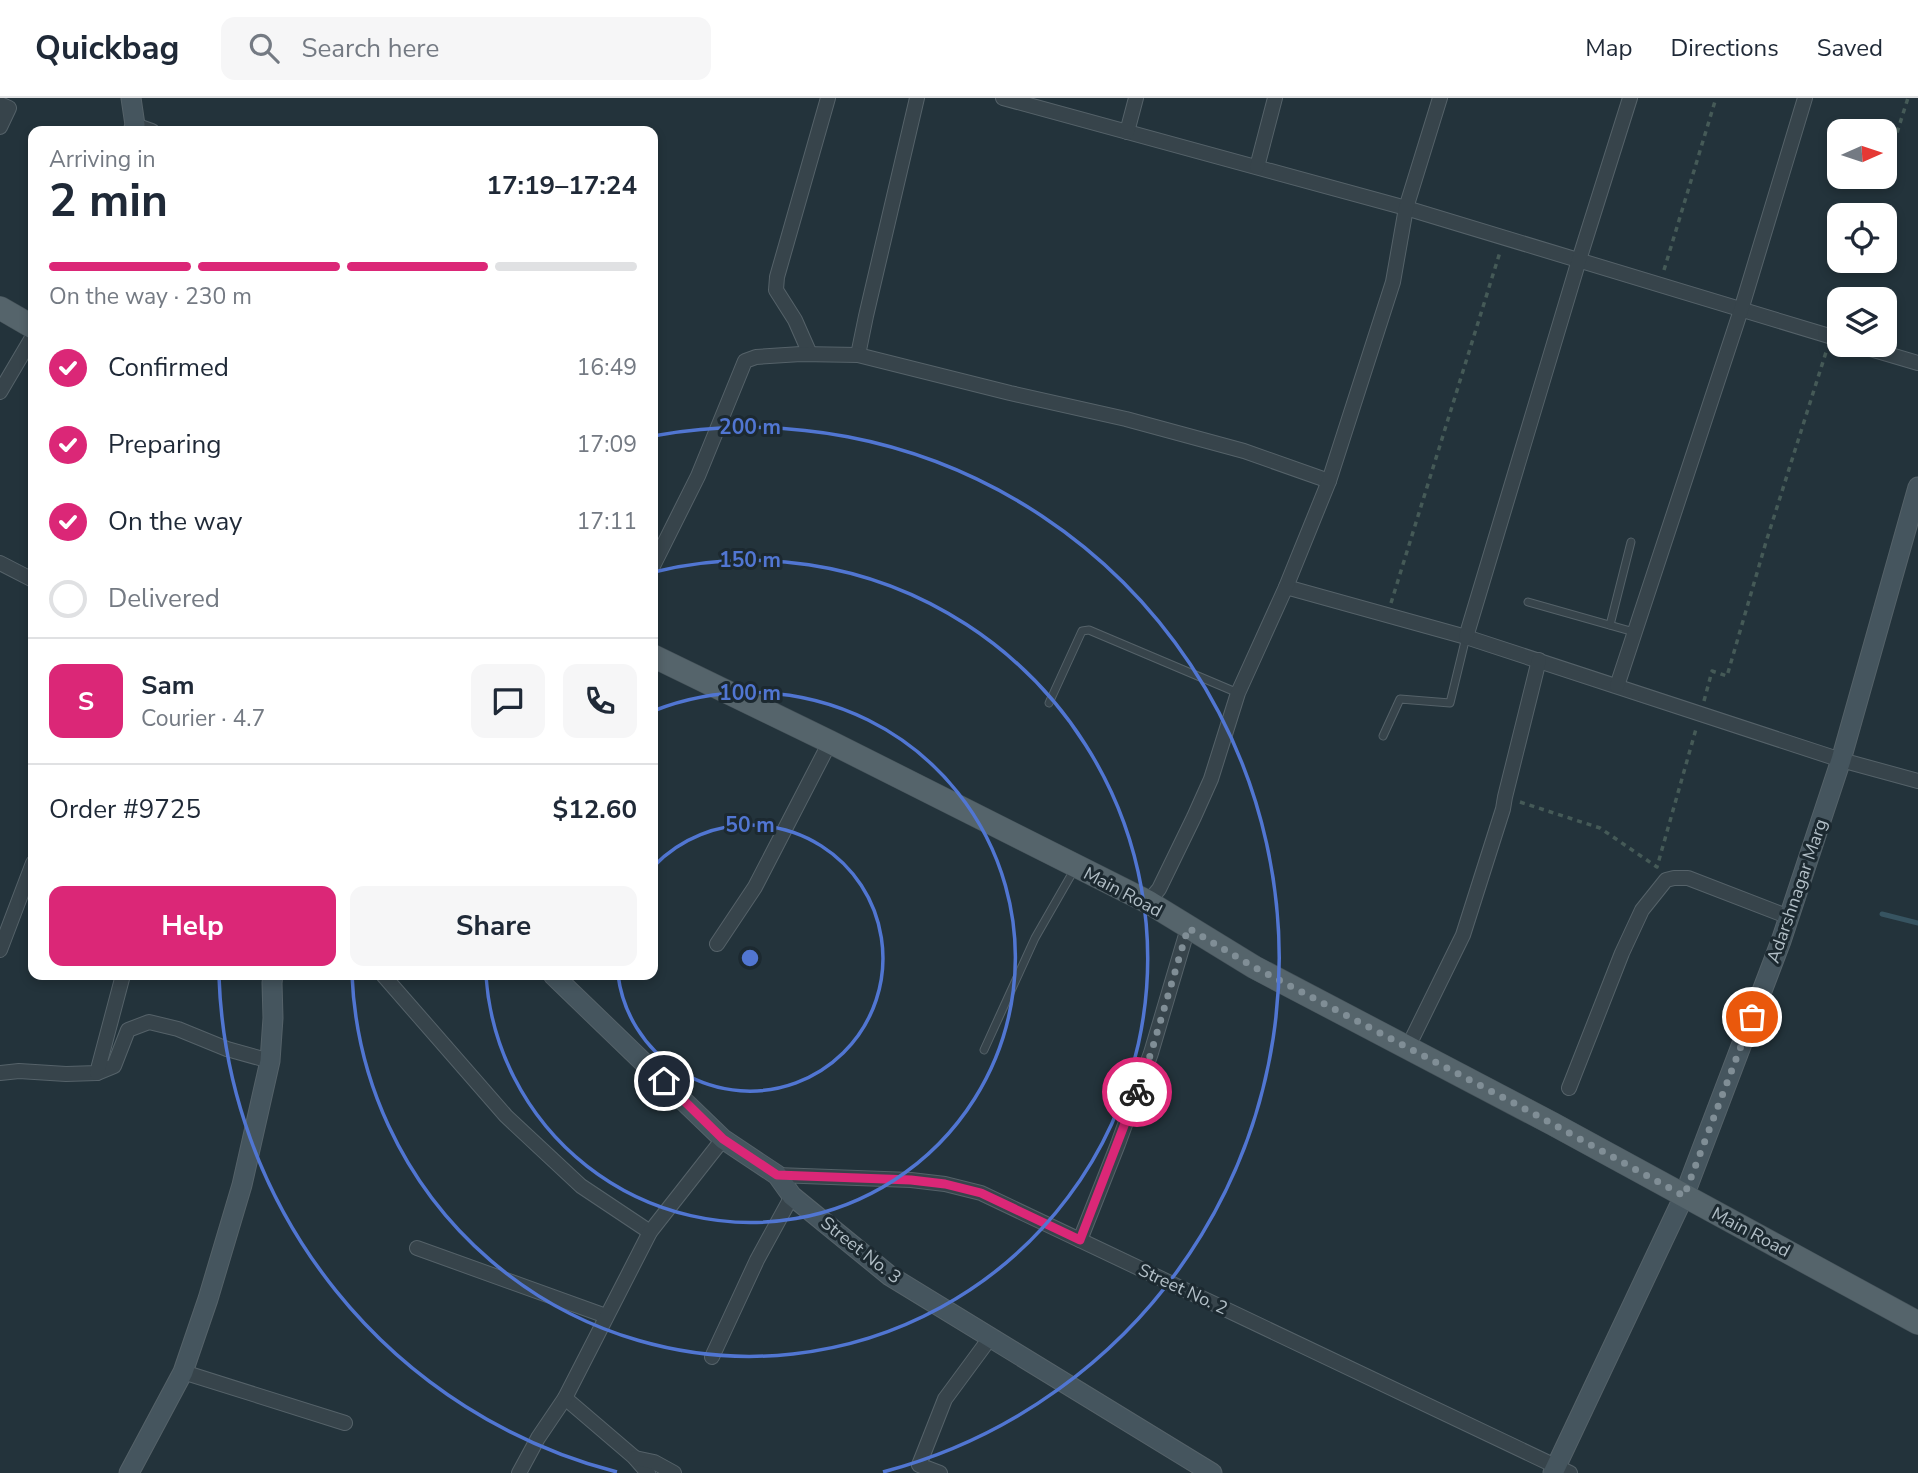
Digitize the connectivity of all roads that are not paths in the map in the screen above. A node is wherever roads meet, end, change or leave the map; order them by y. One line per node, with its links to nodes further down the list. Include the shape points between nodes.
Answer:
1 (131, 98): 11 (street)
2 (828, 98): 22 (street, via 776,290)
3 (917, 98): 23 (street)
4 (1003, 98): 13 (street)
5 (1136, 98): 13 (street)
6 (1275, 98): 14 (street)
7 (1440, 98): 15 (street)
8 (1630, 98): 16 (street)
9 (1805, 98): 18 (street)
10 (0, 104): 12 (street, via 9,108)
11 (139, 126)
12 (0, 127)
13 (1127, 132): 14 (street)
14 (1256, 167): 15 (street)
15 (1406, 208): 16 (street); 27 (street, via 1393,282)
16 (1579, 260): 18 (street); 37 (street)
17 (0, 308): 19 (main road)
18 (1741, 310): 20 (street); 36 (street)
19 (28, 324)
20 (1827, 336)
21 (28, 344): 26 (street)
22 (810, 354): 23 (street); 30 (street, via 745,361 698,476)
23 (859, 355): 27 (street, via 1126,419 1244,451)
24 (1897, 357): 25 (street)
25 (1918, 363)
26 (0, 392)
27 (1329, 481): 33 (street)
28 (1918, 487): 45 (street, Adarshnagar Marg)
29 (1631, 542): 35 (lane)
30 (658, 556)
31 (0, 563): 32 (street)
32 (28, 577)
33 (1286, 587): 37 (street); 41 (street)
34 (1528, 603): 35 (lane)
35 (1611, 625): 36 (lane)
36 (1635, 632): 40 (street)
37 (1466, 636): 39 (street); 43 (lane, via 1450,703 1400,699)
38 (658, 658): 44 (main road, Main Road)
39 (1539, 660): 40 (street); 58 (street, via 1503,809 1463,935)
40 (1618, 686): 45 (street)
41 (1238, 693): 42 (lane, via 1089,630 1082,631 1075,643); 49 (street, via 1211,779 1159,889)
42 (1049, 703)
43 (1383, 736)
44 (830, 742): 47 (main road, Main Road); 52 (street, via 755,887)
45 (1841, 760): 46 (street); 50 (street, Adarshnagar Marg)
46 (1918, 781)
47 (1076, 866): 49 (main road, Main Road); 59 (lane, via 1035,938)
48 (28, 875): 53 (street)
49 (1147, 902): 51 (main road, Main Road)
50 (1789, 917): 63 (street, via 1688,878 1666,880 1642,910); 67 (street, Adarshnagar Marg)
51 (1188, 928): 58 (main road, Main Road); 69 (street, via 1151,1053)
52 (717, 944)
53 (0, 950)
54 (122, 980): 62 (street)
55 (272, 980): 60 (street)
56 (387, 980): 68 (street, via 506,1116 581,1186)
57 (558, 980): 64 (street, Street No. 3)
58 (1408, 1047): 67 (main road, Main Road)
59 (984, 1051)
60 (270, 1062): 62 (street, via 149,1022 128,1030 114,1066); 75 (street, via 242,1185)
61 (0, 1073): 62 (street)
62 (97, 1073)
63 (1569, 1088)
64 (723, 1139): 65 (street, Street No. 3); 68 (street)
65 (777, 1175): 66 (street, Street No. 3); 69 (street, Street No. 2, via 945,1184 981,1193)
66 (792, 1196): 73 (street, Street No. 3, via 890,1276); 74 (street)
67 (1684, 1196): 72 (main road, Main Road); 79 (street, Adarshnagar Marg)
68 (650, 1232): 71 (street)
69 (1080, 1240): 79 (street, Street No. 2)
70 (417, 1248): 71 (street)
71 (606, 1316): 76 (street)
72 (1918, 1323)
73 (990, 1338): 84 (street, via 945,1399 919,1465); 85 (street, Street No. 3)
74 (712, 1357)
75 (183, 1372): 77 (street); 80 (street)
76 (565, 1398): 78 (street); 81 (street)
77 (345, 1423)
78 (634, 1457): 82 (street); 83 (street)
79 (1560, 1471)
80 (129, 1473)
81 (519, 1473)
82 (648, 1473)
83 (674, 1473)
84 (940, 1473)
85 (1212, 1473)

